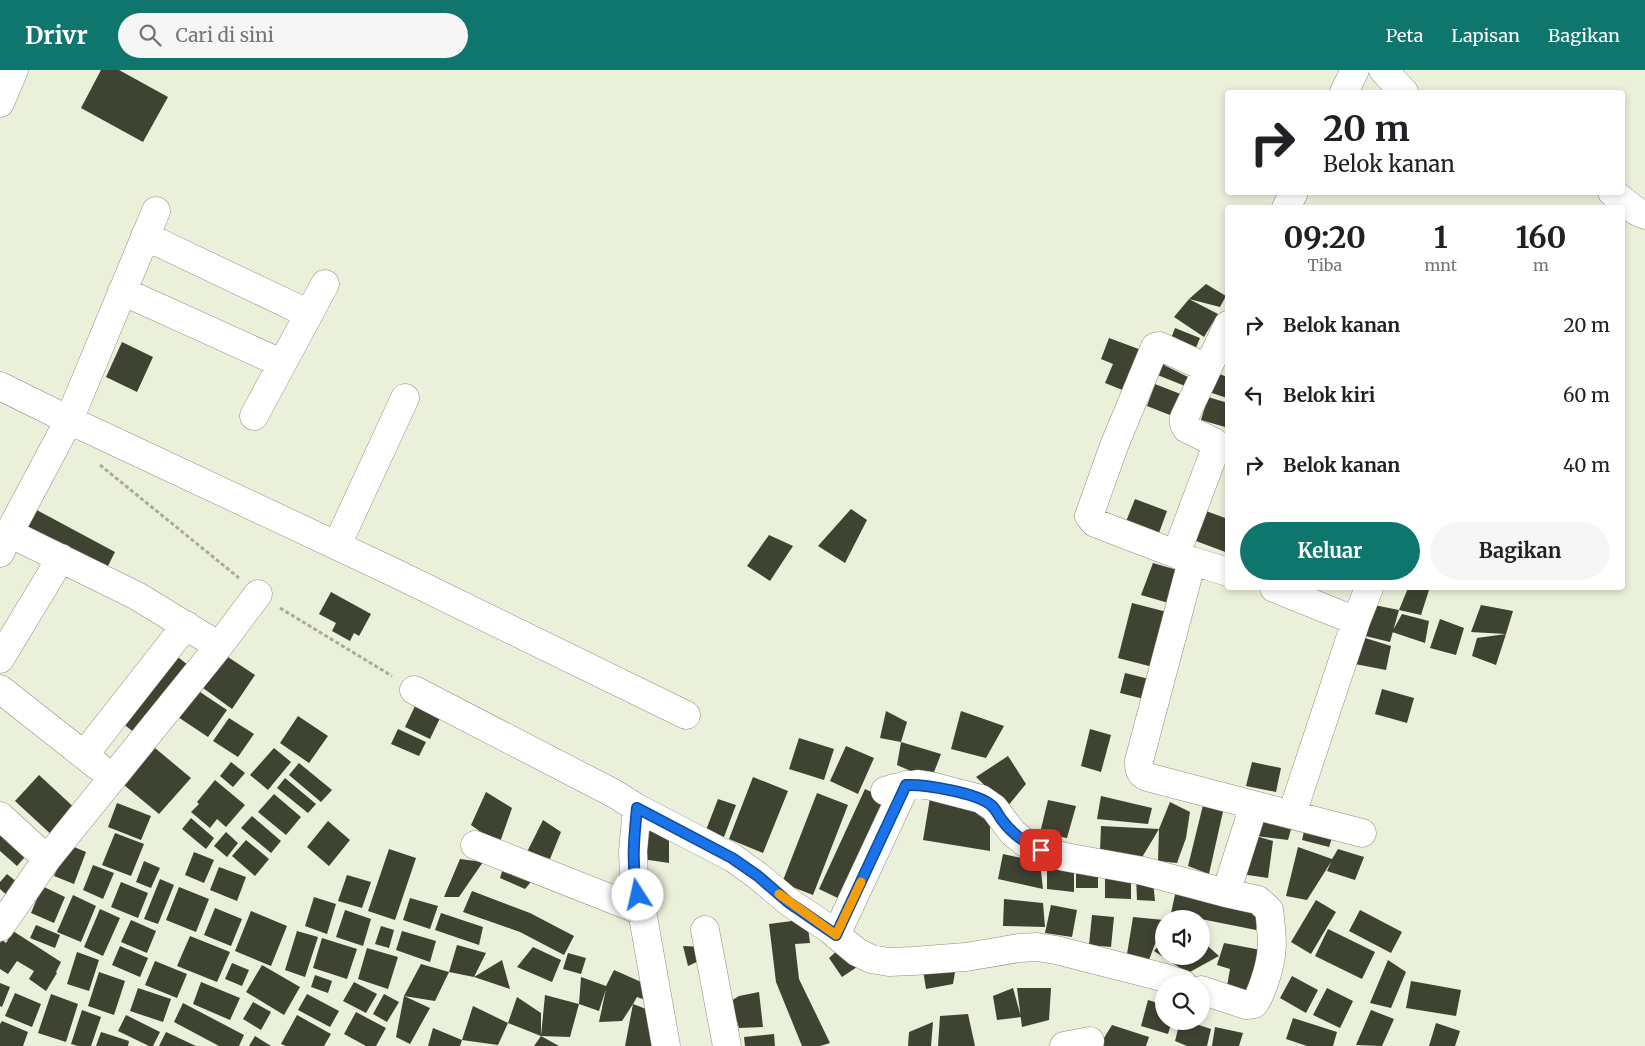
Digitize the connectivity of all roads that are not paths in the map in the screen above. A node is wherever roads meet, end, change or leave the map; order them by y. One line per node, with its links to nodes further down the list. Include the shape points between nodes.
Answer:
1 (14, 70): 6 (street)
2 (1355, 70): 4 (street)
3 (1382, 70): 5 (street)
4 (1345, 90)
5 (1402, 90)
6 (0, 103)
7 (1616, 195): 9 (street)
8 (156, 211): 10 (street)
9 (1645, 215)
10 (145, 236): 12 (street); 13 (street)
11 (324, 284): 13 (street)
12 (122, 292): 15 (street); 20 (street)
13 (309, 314): 15 (street)
14 (1225, 331): 16 (street)
15 (281, 364): 19 (street)
16 (1207, 368): 23 (street, via 1184,424 1187,429 1217,445); 23 (street, via 1155,347 1089,516 1095,523)
17 (0, 386): 20 (street)
18 (405, 398): 22 (street)
19 (254, 416)
20 (68, 420): 21 (street); 22 (street)
21 (5, 543): 24 (street)
22 (337, 545): 35 (street)
23 (1184, 557): 25 (street); 38 (street, via 1139,768 1147,777)
24 (61, 558): 30 (street); 32 (street)
25 (1225, 571)
26 (1279, 590): 29 (street)
27 (1368, 590): 29 (street)
28 (258, 594): 31 (street)
29 (1356, 622): 40 (street)
30 (186, 625): 31 (street); 36 (street)
31 (219, 646): 37 (street)
32 (0, 659)
33 (0, 688): 36 (street)
34 (414, 690): 39 (street)
35 (686, 715)
36 (84, 755): 37 (street)
37 (113, 778): 44 (street)
38 (1254, 805): 40 (street); 45 (street)
39 (637, 808): 46 (street, via 634,880); 49 (street, via 732,858)
40 (1292, 814): 42 (street)
41 (0, 816): 44 (street)
42 (1362, 833)
43 (475, 845): 46 (street)
44 (47, 858): 47 (street)
45 (1226, 893): 49 (street, via 1143,871 1065,858 1041,850 1013,833 994,808 981,799 918,784 896,788); 51 (street, via 1258,900 1269,910 1273,948 1269,968 1254,1004 1246,1005)
46 (642, 911): 53 (street)
47 (0, 927)
48 (705, 930): 54 (street)
49 (836, 935): 50 (street, via 857,952 871,959 889,962 966,957 1037,947)
50 (1155, 975)
51 (1210, 993)
52 (1090, 1041): 55 (street)
53 (666, 1046)
54 (727, 1046)
55 (1064, 1046)

